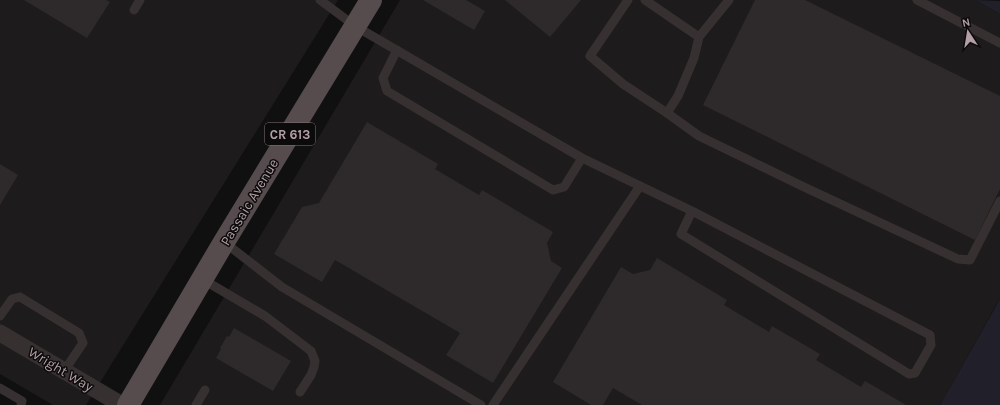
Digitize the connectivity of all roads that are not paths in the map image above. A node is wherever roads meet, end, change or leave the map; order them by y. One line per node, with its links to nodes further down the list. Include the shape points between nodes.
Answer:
1 (140, 0): 8 (lane)
2 (320, 0): 9 (lane)
3 (371, 0): 9 (main road, Passaic Avenue / CR 613)
4 (628, 0): 13 (lane, via 590,56 623,84)
5 (645, 0): 10 (lane)
6 (729, 0): 10 (lane)
7 (917, 0): 11 (lane)
8 (134, 10)
9 (355, 26): 12 (lane); 18 (main road, Passaic Avenue / CR 613)
10 (699, 37): 13 (lane, via 694,58 678,96)
11 (1000, 43)
12 (397, 50): 14 (lane); 14 (lane, via 383,78 388,91 552,190 564,187)
13 (667, 114): 16 (lane, via 700,136 958,259 970,260)
14 (582, 158): 15 (lane)
15 (640, 186): 17 (lane); 31 (lane)
16 (1000, 201)
17 (692, 211): 17 (lane, via 930,335 931,345 915,373 909,374 680,234)
18 (224, 242): 19 (main road, Passaic Avenue / CR 613); 30 (lane, via 282,287)
19 (202, 279): 25 (lane, via 265,316 311,351 314,367); 28 (main road, Passaic Avenue / CR 613)
20 (0, 316): 22 (lane, via 12,299 20,297 79,334 83,343)
21 (0, 333): 22 (street, Wright Way)
22 (64, 371): 27 (street, Wright Way)
23 (0, 388): 26 (lane, via 22,401)
24 (205, 390): 29 (lane)
25 (300, 392)
26 (20, 405)
27 (122, 405)
28 (128, 405)
29 (196, 405)
30 (481, 405)
31 (493, 405)

